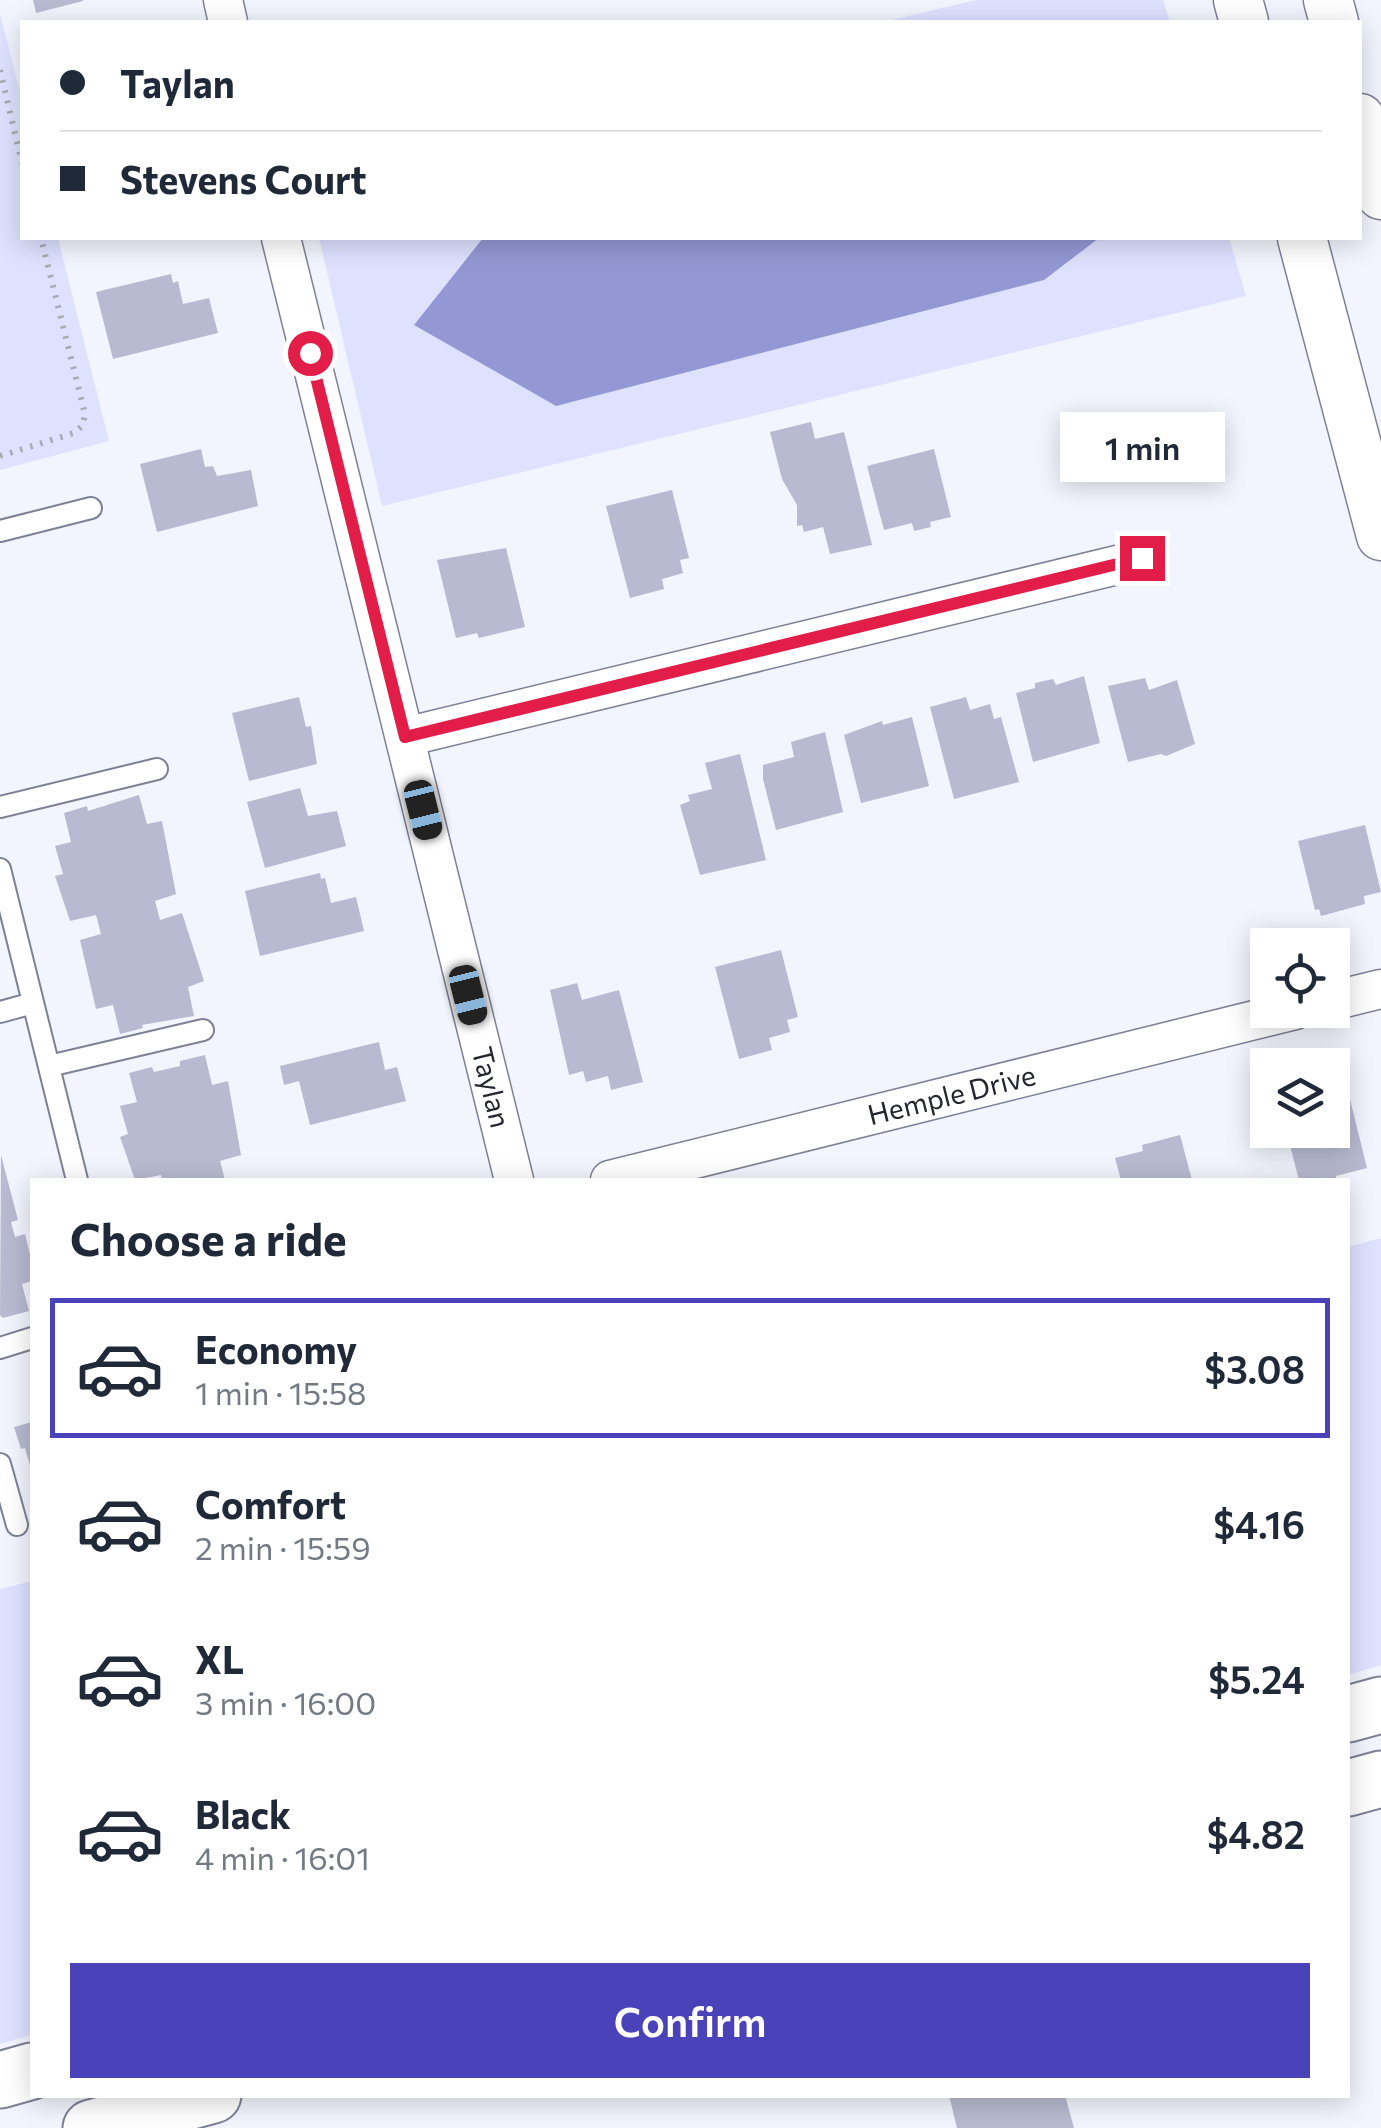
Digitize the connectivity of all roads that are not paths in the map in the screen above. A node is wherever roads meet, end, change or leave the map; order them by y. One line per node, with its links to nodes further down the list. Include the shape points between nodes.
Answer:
1 (1362, 125): 2 (street)
2 (1381, 195)
3 (281, 240): 9 (street, Taylan)
4 (1303, 240): 7 (street)
5 (91, 508): 6 (lane)
6 (0, 531)
7 (1381, 536)
8 (1142, 558): 9 (street)
9 (405, 737): 21 (street, Taylan)
10 (157, 769): 11 (lane)
11 (0, 807)
12 (0, 869): 15 (lane)
13 (1381, 989): 14 (street)
14 (1350, 997)
15 (33, 1003): 16 (lane); 19 (lane)
16 (0, 1012)
17 (1250, 1021): 22 (street, Hemple Drive)
18 (203, 1030): 19 (lane)
19 (48, 1066): 20 (lane)
20 (76, 1178)
21 (514, 1178)
22 (618, 1178)
23 (30, 1339): 24 (lane)
24 (0, 1348)
25 (0, 1464): 26 (lane)
26 (17, 1525)
27 (1381, 1705): 28 (main road)
28 (1350, 1713)
29 (1381, 1779): 30 (main road)
30 (1350, 1787)
31 (30, 2072): 32 (main road)
32 (0, 2080)
33 (202, 2098): 34 (main road)
34 (91, 2128)

